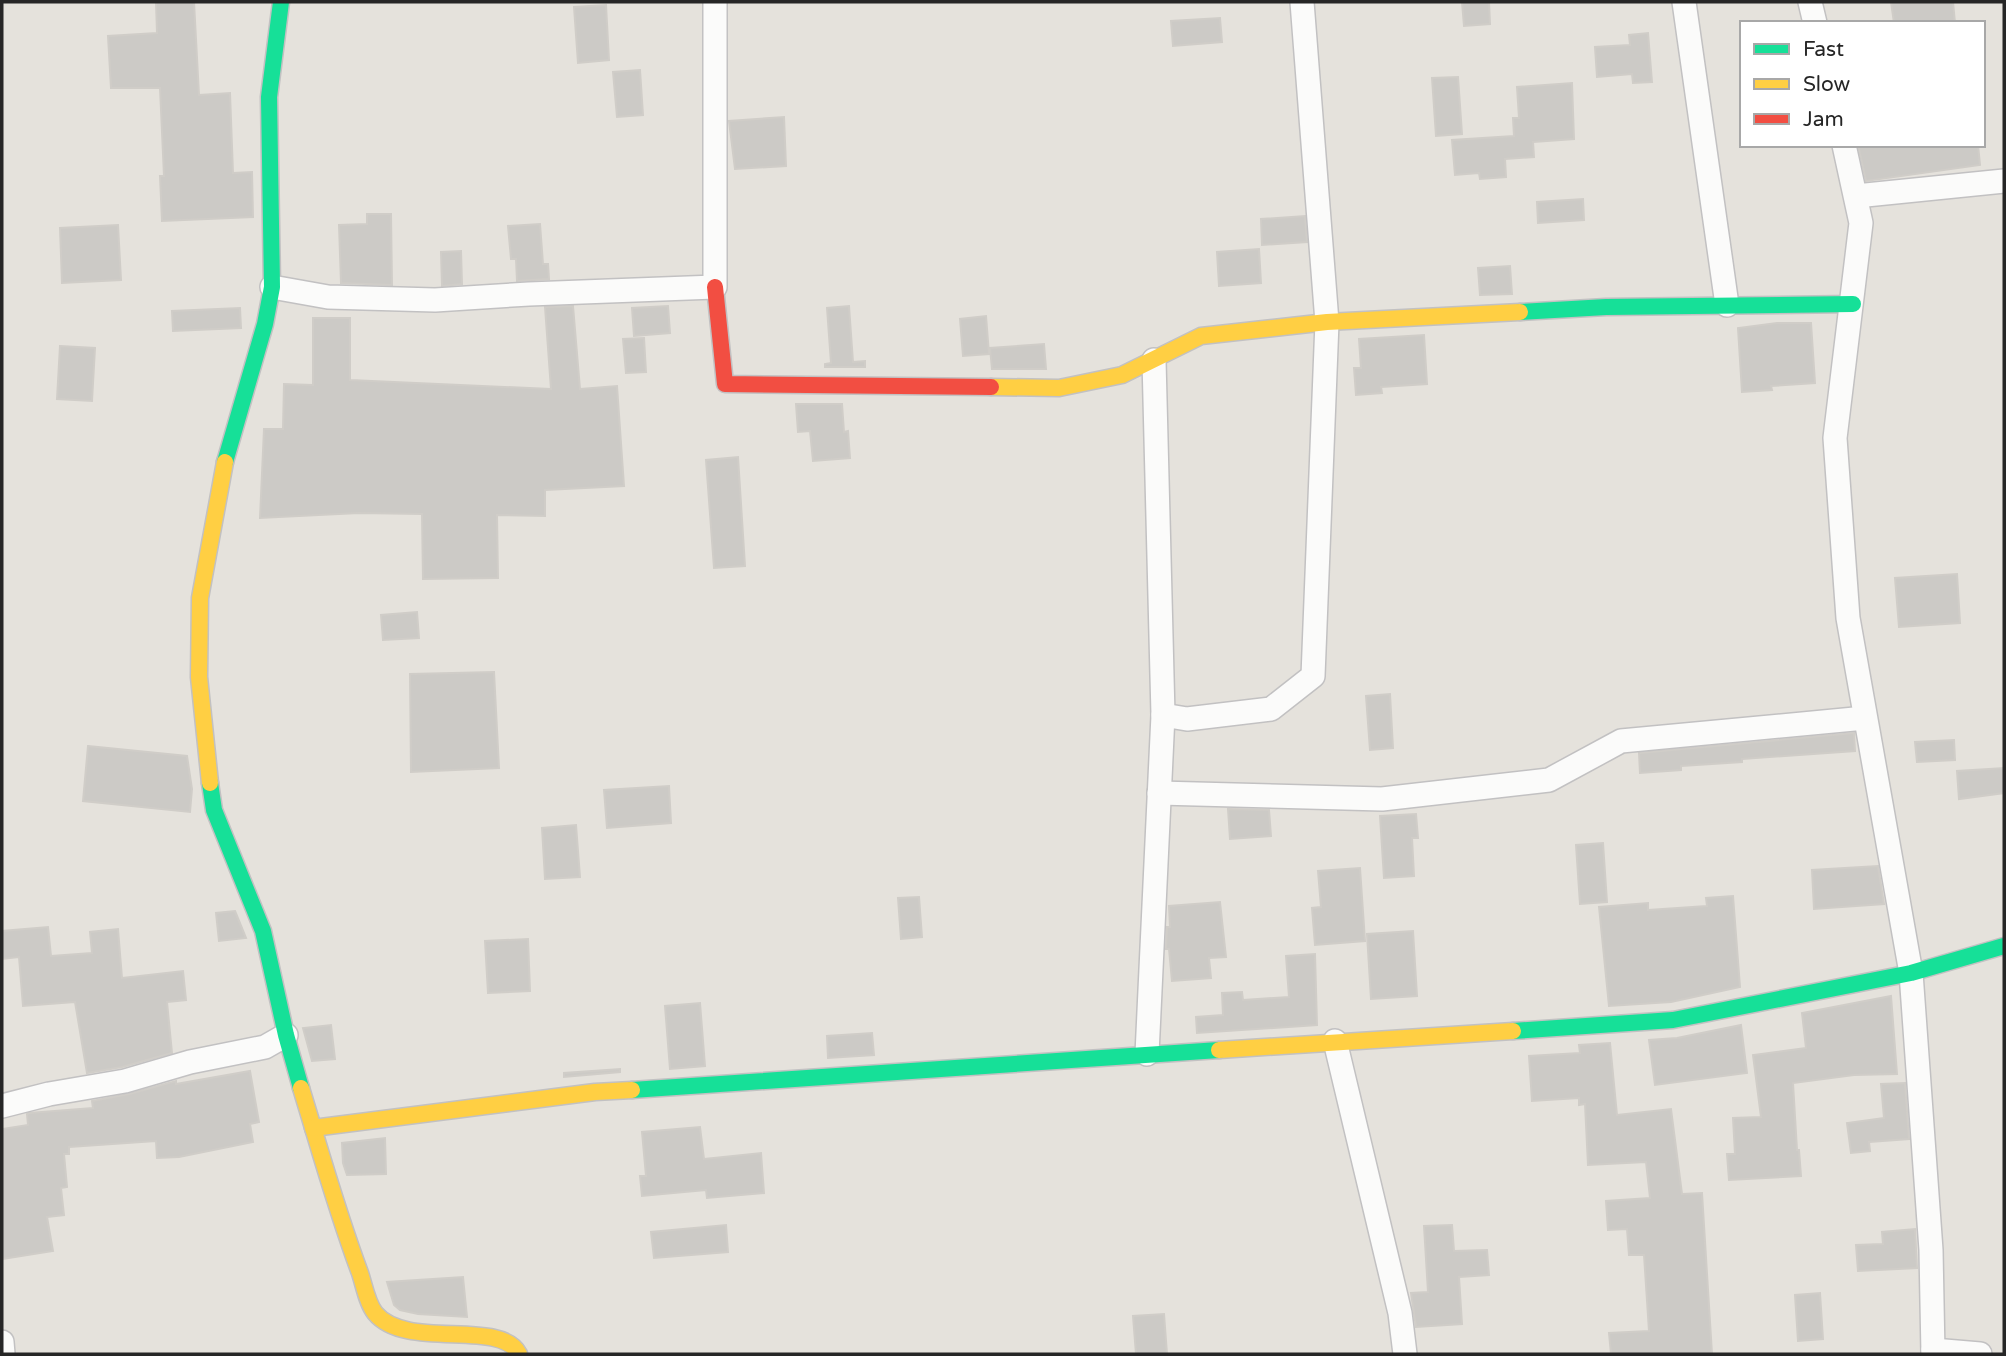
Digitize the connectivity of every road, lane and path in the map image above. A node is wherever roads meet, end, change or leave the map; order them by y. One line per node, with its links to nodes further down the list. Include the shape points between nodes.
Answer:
1 (281, 2): 10 (street, via 269,97)
2 (715, 2): 11 (street)
3 (1302, 2): 14 (street)
4 (1684, 2): 13 (street)
5 (1810, 2): 6 (street)
6 (1815, 21)
7 (1844, 147): 9 (street)
8 (2004, 181): 9 (street)
9 (1856, 197): 12 (street, via 1861,223)
10 (272, 287): 11 (street, via 328,297 435,300); 21 (street, via 221,477 200,598 199,677 214,810 263,931)
11 (715, 287): 15 (street, via 725,384 1059,388 1122,375)
12 (1853, 304): 13 (street); 17 (street, via 1835,438 1848,618)
13 (1727, 305): 14 (street)
14 (1327, 322): 15 (street, via 1201,336); 16 (street, via 1313,676 1271,709 1187,719)
15 (1154, 359): 16 (street)
16 (1163, 715): 18 (street)
17 (1866, 718): 18 (street, via 1621,741 1549,780 1382,799); 20 (street)
18 (1159, 793): 23 (street)
19 (2004, 946): 20 (street)
20 (1911, 973): 22 (street, via 1673,1020); 27 (street, via 1931,1250)
21 (286, 1035): 24 (street, via 265,1047); 25 (street)
22 (1335, 1041): 23 (street); 30 (street, via 1400,1313)
23 (1147, 1054): 25 (street, via 595,1092)
24 (2, 1106)
25 (313, 1128): 29 (street, via 374,1312 392,1327 497,1338 515,1346)
26 (2, 1342): 28 (street)
27 (1933, 1352): 31 (street)
28 (3, 1354)
29 (519, 1354)
30 (1405, 1354)
31 (1980, 1354)

